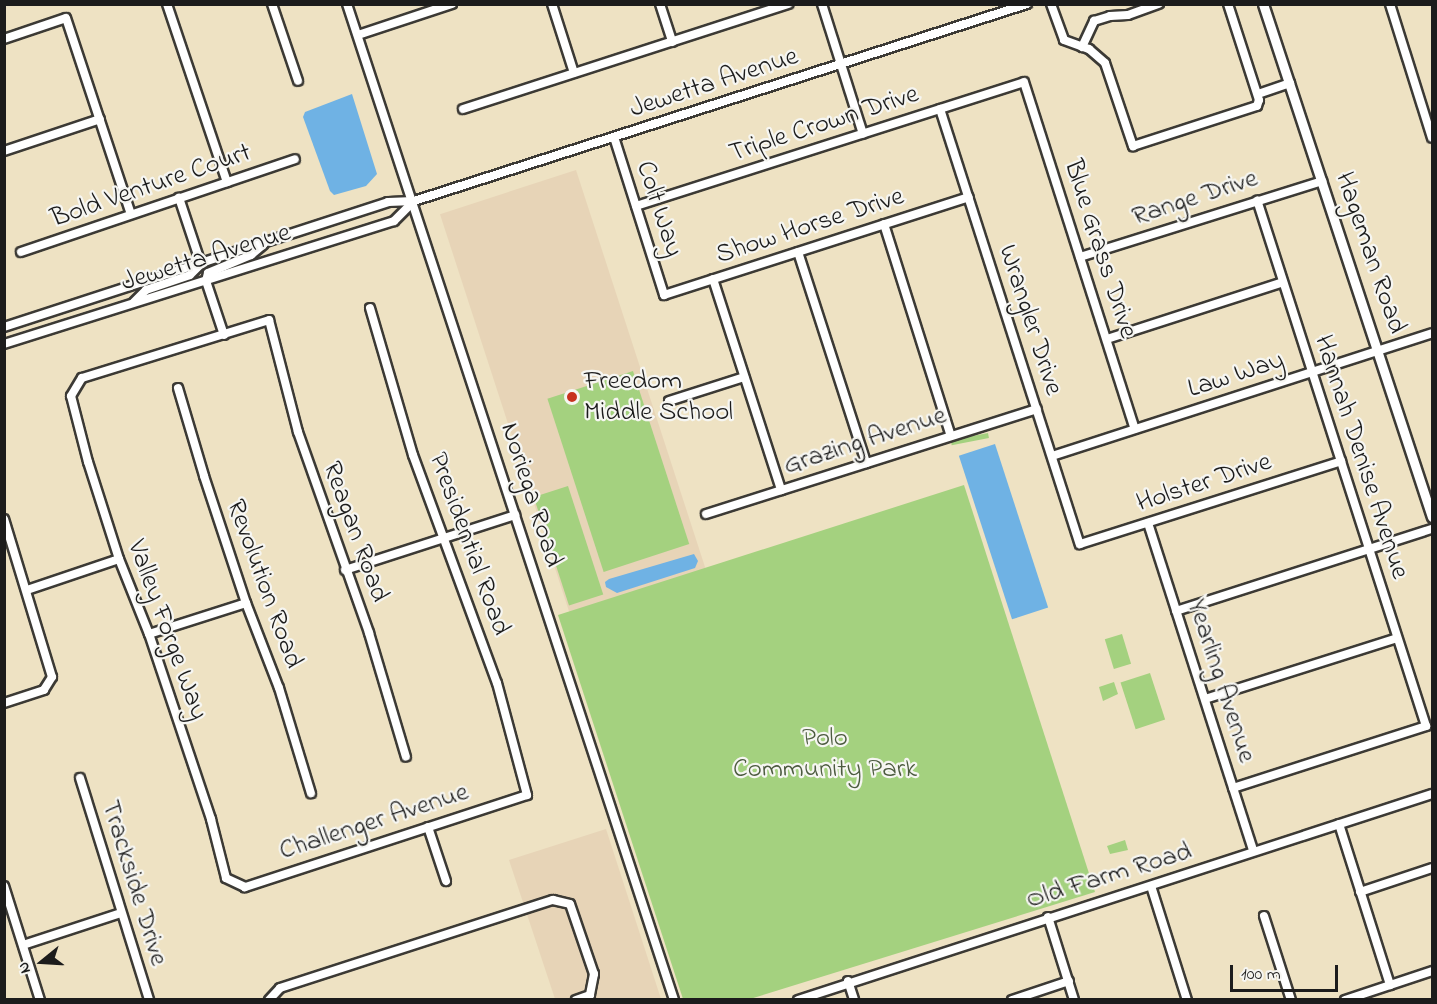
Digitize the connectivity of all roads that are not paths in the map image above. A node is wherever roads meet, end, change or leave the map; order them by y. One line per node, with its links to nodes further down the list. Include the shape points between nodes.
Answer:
1 (167, 4): 38 (street)
2 (272, 4): 23 (street)
3 (347, 4): 17 (street, Noriega Road)
4 (452, 4): 15 (street)
5 (552, 4): 22 (street)
6 (660, 4): 19 (street)
7 (788, 4): 16 (street)
8 (822, 4): 21 (street)
9 (1028, 4): 21 (street, Jewetta Avenue)
10 (1051, 4): 20 (street, via 1064,40)
11 (1159, 4): 20 (street, via 1095,21)
12 (1228, 4): 26 (street)
13 (1263, 4): 25 (main road, Hageman Road)
14 (1390, 4): 30 (street)
15 (434, 7): 17 (street)
16 (769, 8): 19 (street)
17 (357, 35): 42 (street, Noriega Road)
18 (4, 39): 31 (street, via 66,18)
19 (672, 42): 22 (street)
20 (1082, 47): 26 (street, via 1097,55 1110,71 1133,146 1257,106)
21 (841, 64): 32 (street); 33 (street, Jewetta Avenue)
22 (574, 73): 28 (street)
23 (298, 81)
24 (1024, 82): 29 (street, Triple Crown Drive); 49 (street, Blue Grass Drive)
25 (1290, 83): 26 (street); 37 (main road, Hageman Road)
26 (1258, 94)
27 (1432, 106): 30 (street)
28 (464, 109)
29 (940, 109): 32 (street, Triple Crown Drive); 39 (street, Wrangler Drive)
30 (1423, 109): 34 (street)
31 (100, 119): 35 (street); 44 (street)
32 (863, 134): 43 (street, Triple Crown Drive)
33 (614, 137): 42 (street, Jewetta Avenue); 43 (street, Colt Way)
34 (1432, 138)
35 (4, 151)
36 (295, 159): 38 (street, Bold Venture Court)
37 (1322, 181): 41 (street, Range Drive); 62 (main road, Hageman Road)
38 (227, 182): 40 (street, Bold Venture Court)
39 (969, 197): 45 (street, Show Horse Drive); 67 (street, Wrangler Drive)
40 (179, 198): 44 (street, Bold Venture Court); 50 (street)
41 (1257, 200): 49 (street, Range Drive); 53 (street, Hannah Denise Avenue)
42 (414, 201): 46 (street, Jewetta Avenue, via 388,202); 52 (street, Jewetta Avenue, via 394,221); 75 (street, Noriega Road)
43 (636, 206): 54 (street, Colt Way)
44 (132, 214): 47 (street, Bold Venture Court)
45 (884, 224): 48 (street, Show Horse Drive); 69 (street)
46 (267, 242): 50 (street, Jewetta Avenue); 52 (street, via 251,255 210,271)
47 (21, 252)
48 (798, 252): 51 (street, Show Horse Drive); 72 (street)
49 (1080, 257): 60 (street, Blue Grass Drive)
50 (201, 264): 55 (street, via 190,275 146,290); 57 (street, Jewetta Avenue)
51 (713, 279): 54 (street, Show Horse Drive); 64 (street)
52 (206, 281): 55 (street, Jewetta Avenue); 59 (street)
53 (1283, 282): 60 (street); 63 (street, Hannah Denise Avenue)
54 (664, 295)
55 (133, 303): 61 (street, Jewetta Avenue)
56 (370, 308): 80 (street, Presidential Road, via 395,400)
57 (5, 327)
58 (1432, 333): 62 (street, Law Way)
59 (224, 335): 83 (street, Valley Forge Way, via 82,378 72,396); 84 (street, Reagan Road, via 269,320 298,432)
60 (1107, 339): 68 (street, Blue Grass Drive)
61 (4, 344)
62 (1379, 350): 63 (street, Law Way); 76 (main road, Hageman Road)
63 (1312, 372): 68 (street, Law Way); 71 (street, Hannah Denise Avenue)
64 (744, 377): 66 (street); 73 (street)
65 (178, 388): 86 (street, Revolution Road)
66 (669, 401)
67 (1036, 408): 69 (street, Grazing Avenue); 70 (street, Wrangler Drive)
68 (1136, 429): 70 (street, Law Way)
69 (951, 436): 72 (street, Grazing Avenue)
70 (1052, 456): 81 (street, Wrangler Drive)
71 (1341, 461): 78 (street, Holster Drive); 82 (street, Hannah Denise Avenue)
72 (866, 463): 73 (street, Grazing Avenue)
73 (781, 490): 74 (street, Grazing Avenue)
74 (706, 514)
75 (515, 515): 80 (street); 119 (street, Noriega Road)
76 (1432, 517)
77 (4, 519): 85 (street)
78 (1148, 523): 81 (street, Holster Drive); 87 (street, Yearling Avenue)
79 (1432, 529): 82 (street)
80 (444, 538): 84 (street); 97 (street, Presidential Road, via 497,683)
81 (1080, 544)
82 (1369, 549): 87 (street); 89 (street, Hannah Denise Avenue)
83 (118, 559): 85 (street); 88 (street, Valley Forge Way)
84 (345, 570): 92 (street, Reagan Road, via 369,633)
85 (27, 590): 91 (street, via 52,677 44,690)
86 (246, 603): 88 (street); 95 (street, Revolution Road, via 279,688)
87 (1176, 611): 90 (street, Yearling Avenue)
88 (149, 634): 103 (street, Valley Forge Way, via 212,819 226,878)
89 (1397, 638): 90 (street); 94 (street, Hannah Denise Avenue, via 1426,726)
90 (1205, 699): 94 (street, Yearling Avenue)
91 (4, 703)
92 (406, 757)
93 (80, 778): 107 (street, Trackside Drive)
94 (1233, 788): 100 (street, Yearling Avenue)
95 (311, 793)
96 (1432, 794): 98 (street, Old Farm Road)
97 (527, 795): 99 (street, Challenger Avenue)
98 (1339, 824): 100 (street, Old Farm Road); 106 (street)
99 (428, 827): 102 (street); 103 (street, Challenger Avenue, via 245,887)
100 (1253, 851): 105 (street, Old Farm Road)
101 (1432, 868): 106 (street)
102 (446, 880)
103 (235, 882)
104 (4, 886): 110 (street)
105 (1151, 886): 109 (street, Old Farm Road); 124 (street)
106 (1360, 892): 114 (street)
107 (121, 913): 110 (street); 116 (street, Trackside Drive)
108 (1264, 916): 125 (street)
109 (1048, 917): 112 (street, Old Farm Road); 113 (street)
110 (23, 945): 115 (street)
111 (1432, 971): 114 (street)
112 (849, 981): 120 (street, Old Farm Road); 121 (street)
113 (1069, 981): 122 (street); 123 (street)
114 (1390, 985): 126 (street)
115 (40, 999)
116 (149, 999)
117 (268, 999): 118 (street, via 280,988 553,900 570,904 594,974 590,995)
118 (576, 999)
119 (674, 999)
120 (798, 999)
121 (854, 999)
122 (1012, 999)
123 (1074, 999)
124 (1187, 999)
125 (1291, 999)
126 (1345, 999)

